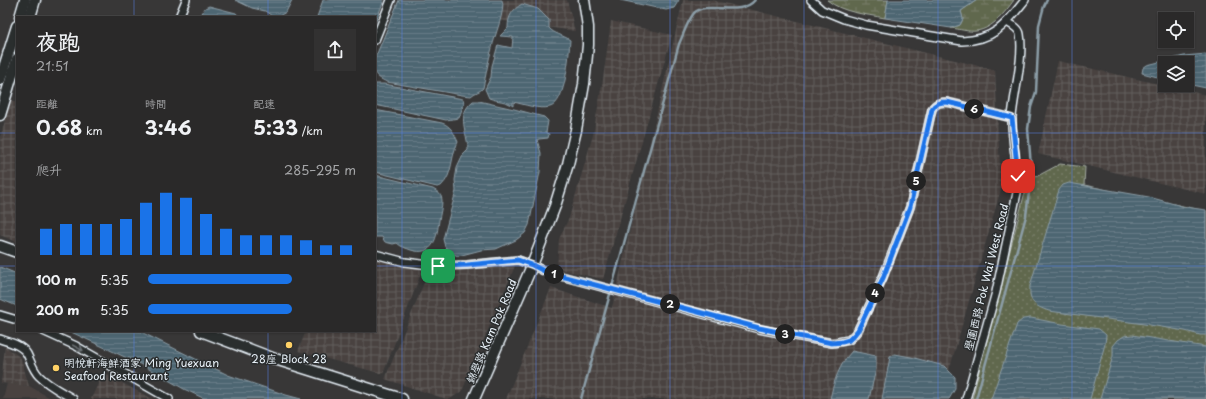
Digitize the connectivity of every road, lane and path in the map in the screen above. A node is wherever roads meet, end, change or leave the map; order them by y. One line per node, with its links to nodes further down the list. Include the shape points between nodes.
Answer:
1 (25, 0): 8 (street)
2 (35, 0): 9 (street)
3 (186, 0): 10 (street)
4 (391, 0): 13 (street)
5 (584, 0): 21 (street, 錦壆路 Kam Pok Road, via 588,45 577,122 555,206)
6 (811, 0): 11 (street, via 822,10 866,25 962,41 988,37)
7 (1025, 0): 11 (street)
8 (20, 16)
9 (30, 16)
10 (179, 16)
11 (1007, 22): 17 (street, 壆圍西路 Pok Wai West Road, via 1015,26 1020,33 1021,49)
12 (16, 29): 15 (street)
13 (376, 38)
14 (16, 63): 16 (street)
15 (0, 80)
16 (0, 114)
17 (1012, 118): 21 (street, via 947,102 940,102 932,109 910,207 883,278 858,330 849,340 832,343 759,328 546,272); 31 (street, 壆圍西路 Pok Wai West Road, via 1018,176 1016,203 996,292)
18 (0, 246): 19 (street)
19 (16, 252)
20 (376, 254): 21 (street, via 405,262 438,266 511,260)
21 (532, 265): 30 (street, 錦壆路 Kam Pok Road)
22 (0, 315): 23 (street)
23 (16, 320)
24 (45, 332): 28 (street, one-way to 28, via 76,346)
25 (205, 332): 29 (street, via 275,359)
26 (0, 339): 27 (street, via 23,349 39,376)
27 (73, 399)
28 (169, 399)
29 (402, 399)
30 (474, 399)
31 (966, 399)

